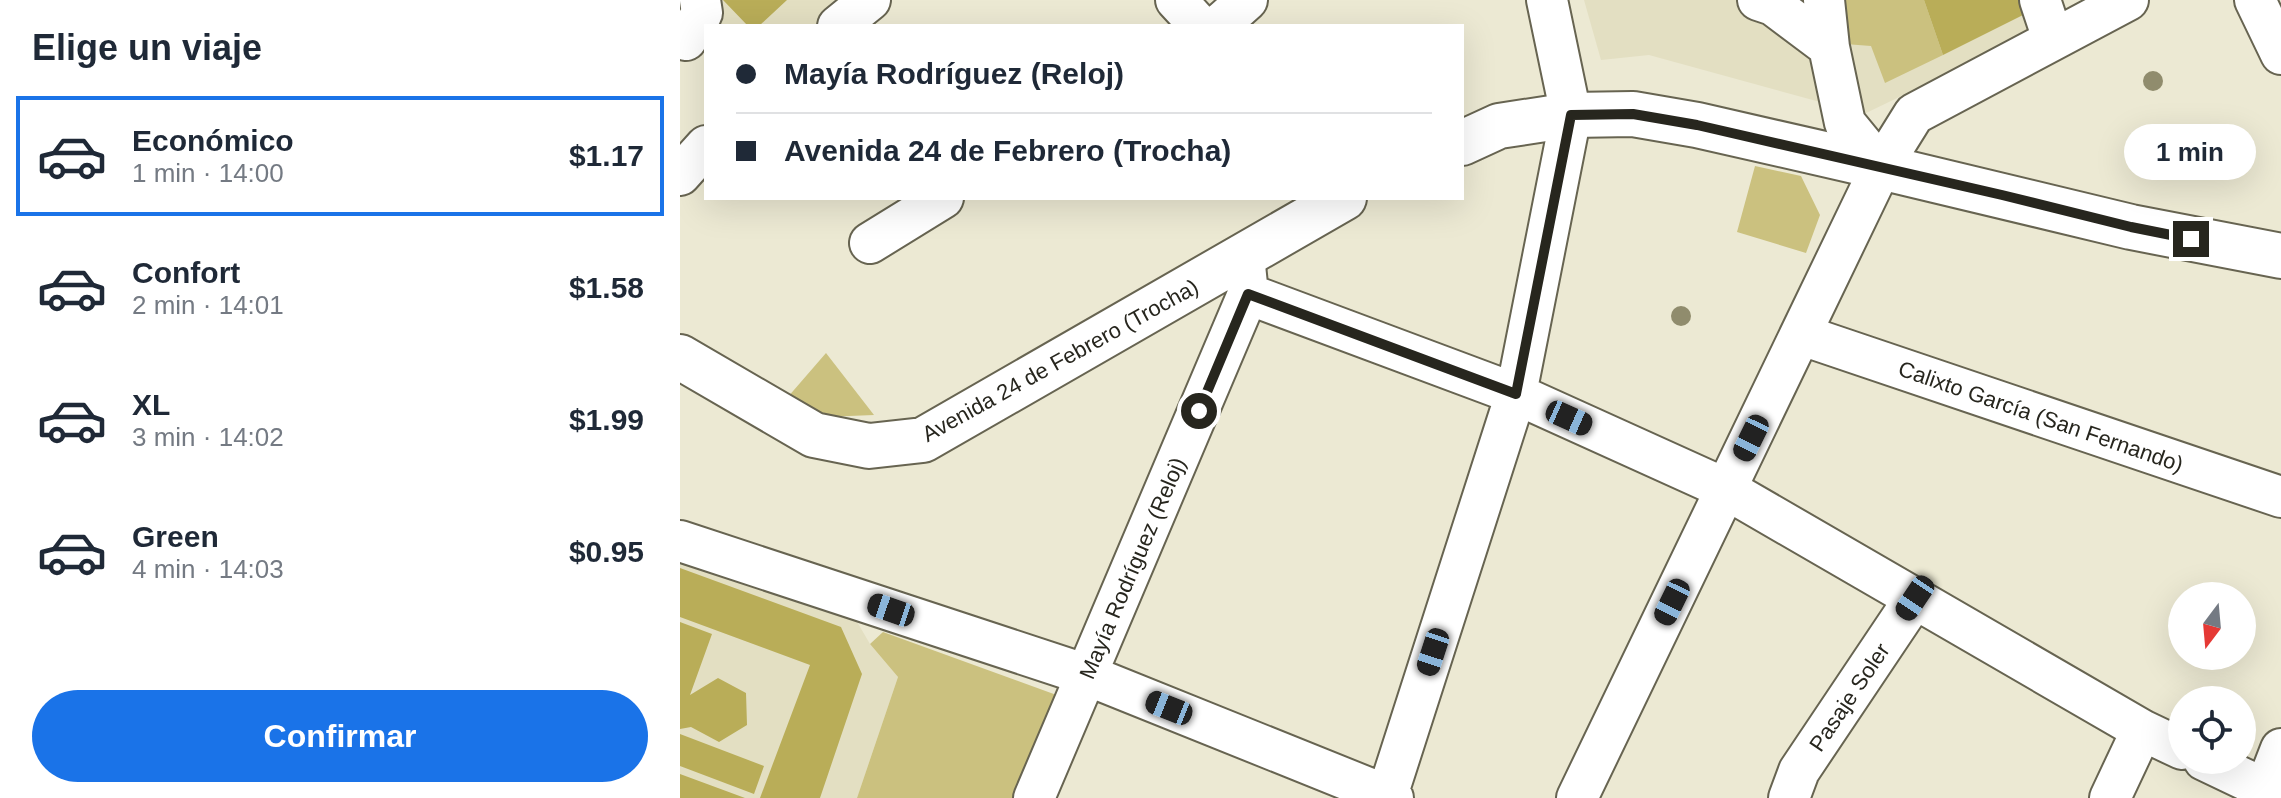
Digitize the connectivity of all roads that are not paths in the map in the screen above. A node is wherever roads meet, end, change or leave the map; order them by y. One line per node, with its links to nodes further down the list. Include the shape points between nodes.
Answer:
1 (700, 0): 15 (street, via 702,13)
2 (870, 0): 11 (street)
3 (1176, 0): 12 (street)
4 (1247, 0): 13 (street)
5 (1547, 0): 18 (street)
6 (1758, 0): 16 (street, via 1773,5)
7 (1824, 0): 16 (street)
8 (2040, 0): 14 (street)
9 (2128, 0): 14 (street)
10 (2255, 0): 17 (street)
11 (840, 24)
12 (1198, 24)
13 (1220, 24)
14 (2053, 39): 21 (street, via 1914,114)
15 (691, 45)
16 (1829, 47): 21 (street, via 1845,123)
17 (2281, 54)
18 (1571, 115): 19 (main road, via 1499,126); 21 (main road, via 1633,114); 30 (street)
19 (1464, 142)
20 (704, 148): 22 (street)
21 (1881, 167): 26 (main road, via 2131,227); 28 (street)
22 (680, 175)
23 (940, 200): 25 (street)
24 (1332, 200): 27 (main road, Avenida 24 de Febrero (Trocha))
25 (870, 243)
26 (2281, 256)
27 (1246, 275): 29 (main road, Avenida 24 de Febrero (Trocha), via 923,440 869,446 814,435); 30 (street); 35 (street, Mayía Rodríguez (Reloj))
28 (1802, 335): 31 (street); 32 (street, Calixto García (San Fernando))
29 (680, 357)
30 (1516, 394): 31 (street); 41 (street)
31 (1726, 489): 34 (street); 43 (street)
32 (2281, 497)
33 (680, 541): 35 (street)
34 (1915, 598): 36 (street); 44 (street, Pasaje Soler, via 1799,771)
35 (1087, 675): 41 (street); 42 (street, Mayía Rodríguez (Reloj))
36 (2142, 730): 37 (street); 45 (street)
37 (2168, 742)
38 (2281, 749): 40 (street)
39 (2231, 774): 40 (street)
40 (2269, 794)
41 (1390, 797)
42 (1034, 798)
43 (1577, 798)
44 (1789, 798)
45 (2110, 798)

